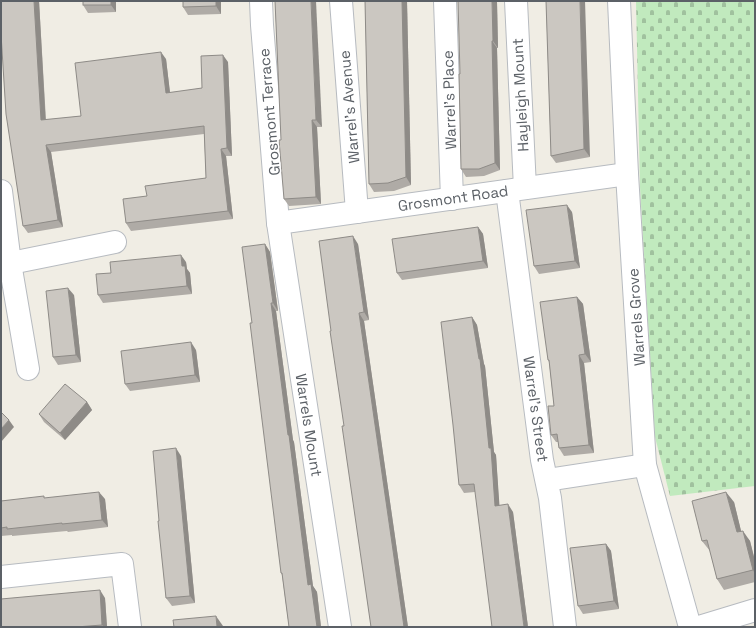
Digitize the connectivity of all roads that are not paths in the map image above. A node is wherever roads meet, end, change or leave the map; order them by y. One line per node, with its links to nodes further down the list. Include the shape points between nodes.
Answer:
1 (261, 1): 11 (street, Grosmont Terrace)
2 (340, 1): 10 (street, Warrel's Avenue)
3 (445, 1): 9 (street, Warrel's Place)
4 (516, 1): 7 (street, Hayleigh Mount)
5 (619, 1): 6 (street, Warrels Grove)
6 (627, 174): 7 (street, Grosmont Road); 15 (street, Warrels Grove)
7 (516, 189): 9 (street, Grosmont Road); 16 (street, Warrel's Street)
8 (1, 191): 13 (street)
9 (452, 199): 10 (street, Grosmont Road)
10 (357, 212): 11 (street, Grosmont Road)
11 (278, 223): 20 (street, Warrels Mount)
12 (115, 242): 13 (street)
13 (6, 264): 14 (street)
14 (28, 369)
15 (645, 465): 16 (street); 22 (street, Warrels Grove)
16 (546, 480): 21 (street, Warrel's Street)
17 (1, 578): 19 (street, via 122,564)
18 (755, 610): 23 (street)
19 (130, 627)
20 (340, 627)
21 (565, 627)
22 (690, 627)
23 (699, 627)

